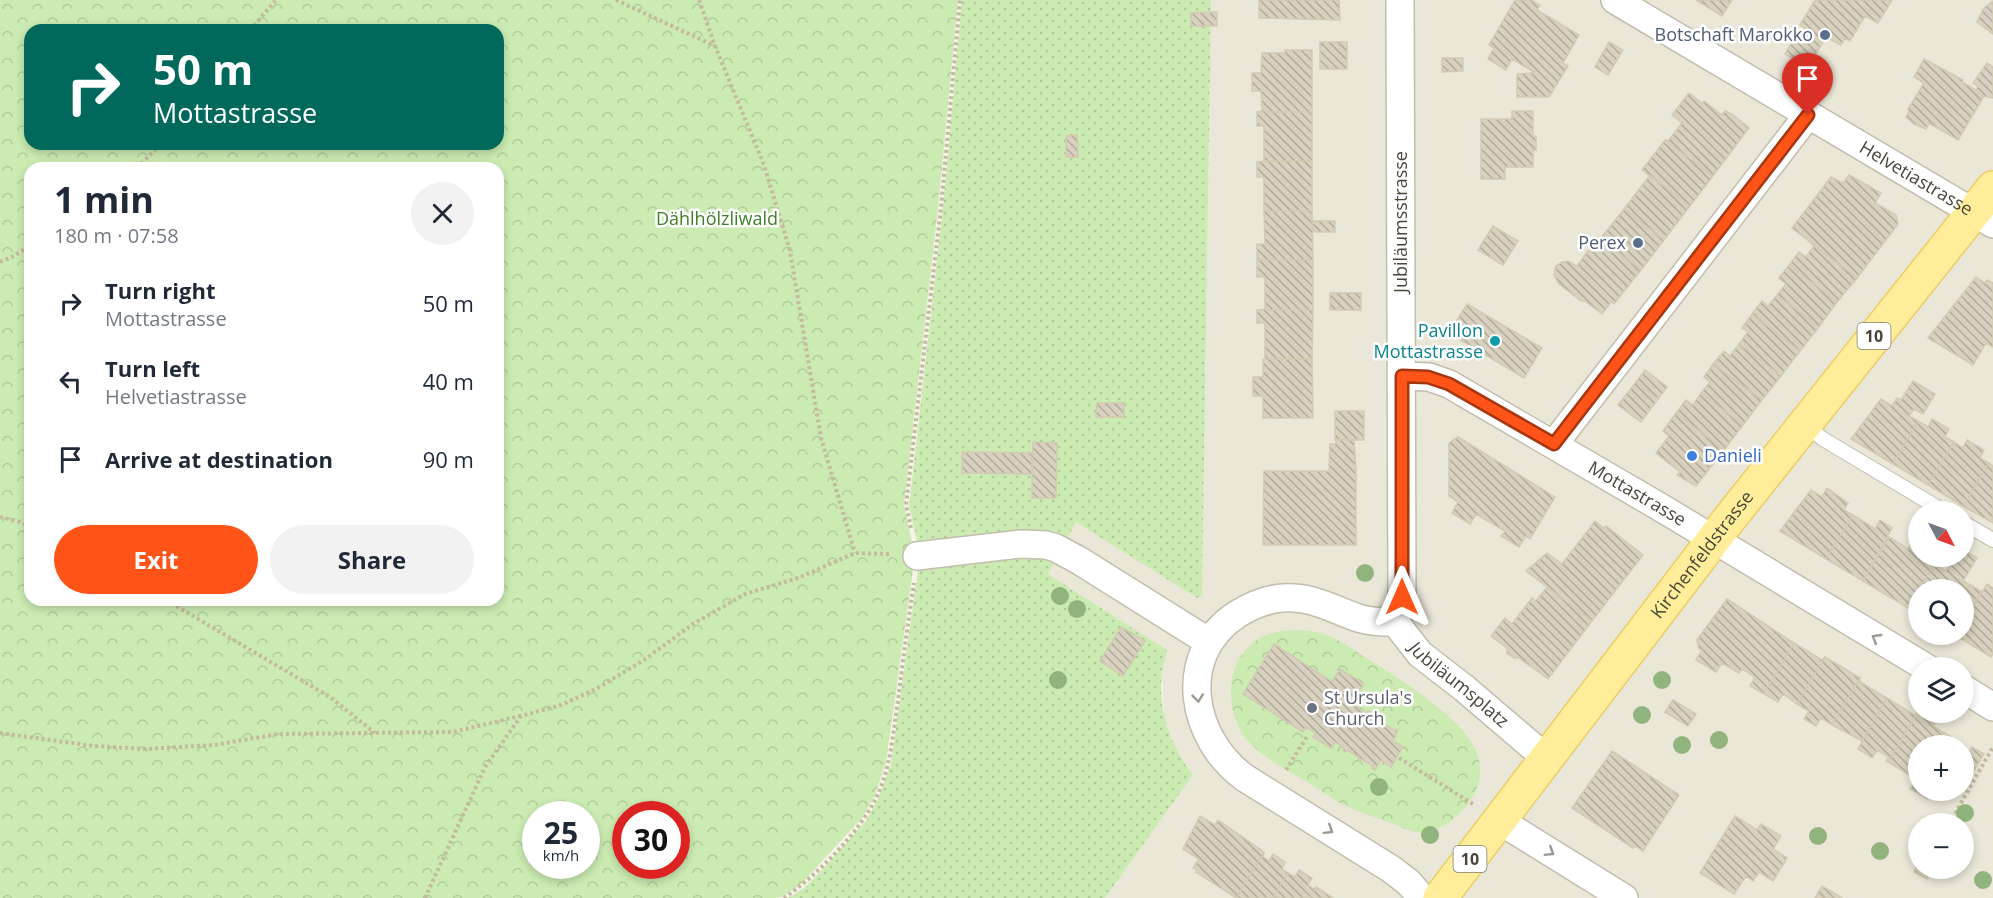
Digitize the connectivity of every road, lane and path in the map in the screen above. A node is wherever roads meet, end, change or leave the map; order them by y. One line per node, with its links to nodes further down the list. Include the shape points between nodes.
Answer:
1 (276, 0): 7 (path)
2 (616, 0): 8 (path)
3 (699, 0): 8 (path)
4 (960, 0): 26 (path, via 941,208 906,505)
5 (1400, 0): 16 (street, Jubiläumsstrasse)
6 (1615, 0): 9 (street, Helvetiastrasse)
7 (255, 24)
8 (715, 45): 25 (path, via 764,165 790,251 820,438)
9 (1808, 115): 13 (street, Helvetiastrasse); 18 (street)
10 (155, 150): 11 (path)
11 (143, 162)
12 (1993, 188): 13 (main road, Kirchenfeldstrasse / 10)
13 (1983, 218): 17 (main road, Kirchenfeldstrasse / 10)
14 (24, 250): 15 (path)
15 (0, 262)
16 (1402, 376): 18 (street, Mottastrasse, via 1428,377 1449,384); 28 (street, Jubiläumsstrasse)
17 (1803, 424): 19 (lane); 23 (main road, Kirchenfeldstrasse / 10)
18 (1554, 444): 23 (street, Mottastrasse)
19 (1927, 501)
20 (0, 517): 21 (path)
21 (24, 524)
22 (1974, 529): 24 (lane)
23 (1714, 540): 30 (street, Mottastrasse, one-way to 23); 39 (main road, Kirchenfeldstrasse / 10)
24 (1993, 540)
25 (855, 553): 26 (path); 33 (path, via 798,579 745,594 596,688 561,705)
26 (917, 556): 29 (street, via 1020,544 1046,545 1080,561); 44 (path, via 889,762 877,796 864,819 821,867)
27 (176, 606): 35 (path, via 330,697)
28 (1402, 632): 29 (street, via 1309,599 1282,598 1242,611); 39 (street, Jubiläumsplatz, via 1420,654)
29 (1209, 642): 45 (street, one-way to 45, via 1197,675 1198,705 1206,732 1226,763 1391,869)
30 (1909, 657)
31 (1974, 695): 32 (street)
32 (1993, 707)
33 (521, 716): 35 (path, via 453,732); 43 (path, via 484,767)
34 (0, 733): 35 (path, via 145,749 214,745 279,734)
35 (375, 734)
36 (1308, 735): 40 (path)
37 (1993, 747): 42 (path)
38 (1399, 758): 41 (path)
39 (1547, 759): 41 (main road, Kirchenfeldstrasse / 10)
40 (1283, 775)
41 (1487, 813): 46 (main road, Kirchenfeldstrasse / 10); 47 (street, one-way to 47)
42 (1955, 813)
43 (424, 898)
44 (784, 898)
45 (1422, 898)
46 (1440, 898)
47 (1624, 898)

